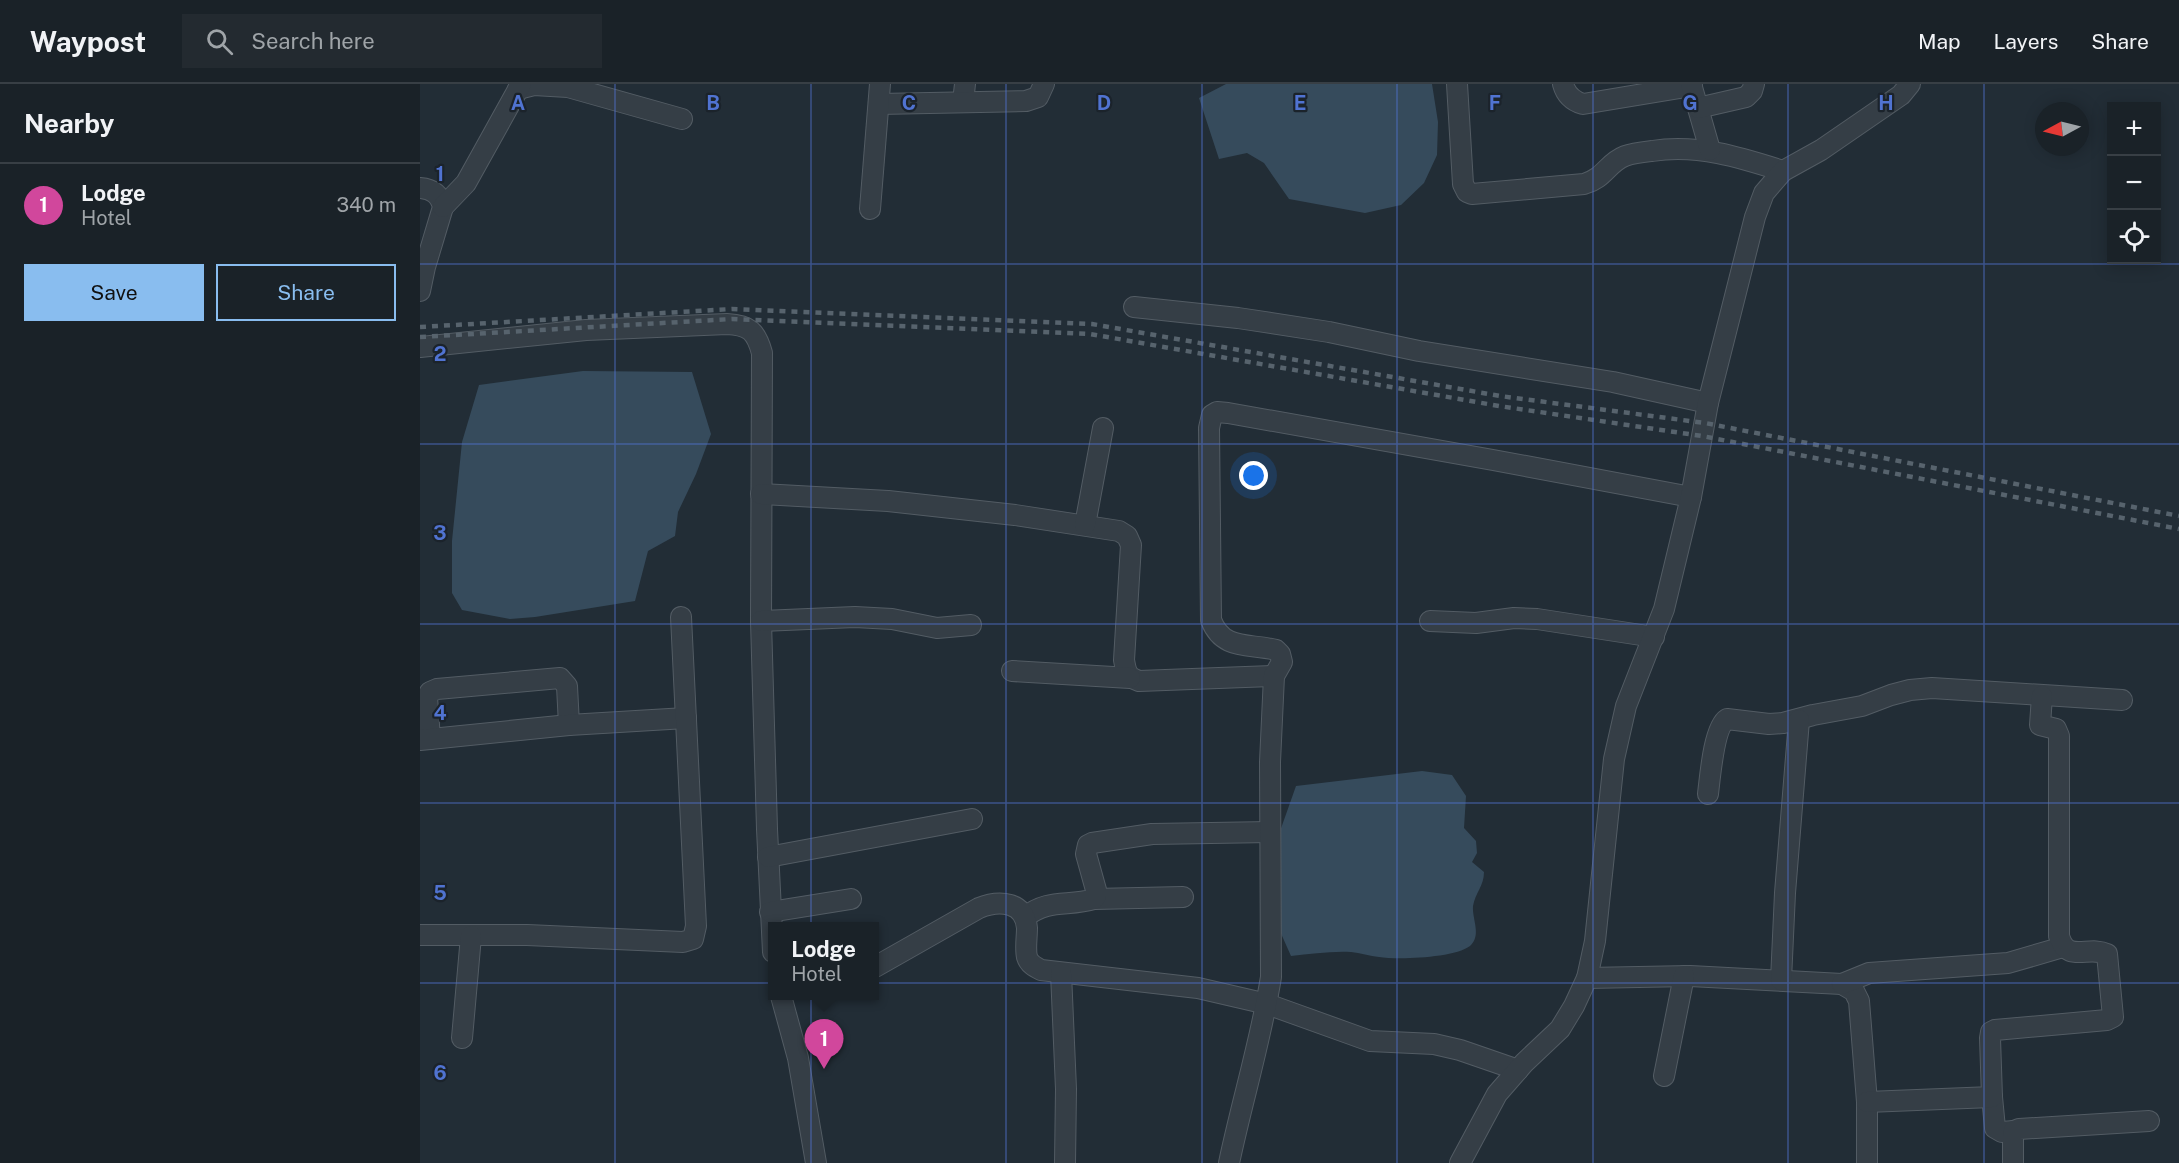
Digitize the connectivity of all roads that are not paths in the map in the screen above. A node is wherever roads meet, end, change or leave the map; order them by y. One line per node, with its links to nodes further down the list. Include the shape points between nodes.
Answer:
1 (880, 84): 10 (street)
2 (1044, 84): 9 (street, via 1032,100)
3 (1457, 84): 13 (street, via 1463,184 1472,194 1584,184 1603,175 1615,161 1640,152)
4 (1563, 84): 7 (street, via 1569,96 1583,104)
5 (1754, 84): 11 (street, via 1746,97)
6 (1910, 84): 14 (street, via 1901,95 1821,150)
7 (1691, 85): 11 (street)
8 (519, 87): 12 (street, via 568,87); 16 (street, via 466,183)
9 (964, 93): 10 (street)
10 (879, 104): 17 (street)
11 (1698, 108): 13 (street)
12 (682, 119)
13 (1710, 150): 14 (street)
14 (1783, 171): 21 (street, via 1764,193 1755,217)
15 (420, 188): 16 (street, via 434,191)
16 (443, 207): 18 (street)
17 (870, 209)
18 (420, 291)
19 (1134, 307): 21 (street, via 1329,332 1419,351 1613,382)
20 (420, 347): 23 (street, via 586,330 742,325 754,333 762,353)
21 (1708, 403): 24 (street)
22 (1103, 428): 25 (street)
23 (761, 494): 25 (street, via 888,501); 27 (street)
24 (1691, 498): 30 (street); 32 (street, via 1217,412 1212,415 1209,428 1211,620 1222,638 1276,650 1282,662)
25 (1084, 525): 33 (street, via 1119,531 1131,545 1124,660)
26 (681, 617): 36 (street)
27 (761, 621): 29 (street, via 855,617 937,628); 43 (street)
28 (1430, 621): 30 (street, via 1537,619)
29 (971, 625)
30 (1654, 637): 56 (street, via 1626,706 1614,759 1595,941)
31 (1012, 671): 33 (street)
32 (1274, 676): 33 (street, via 1139,681); 42 (street)
33 (1130, 678)
34 (2042, 696): 35 (street); 37 (street, via 1910,690); 52 (street, via 2040,725 2056,729 2059,736 2059,936)
35 (2122, 700)
36 (686, 718): 38 (street); 51 (street, via 696,926 693,939 683,942)
37 (1799, 720): 40 (street, via 1769,724 1733,719 1722,722); 57 (street)
38 (569, 725): 39 (street); 39 (street, via 567,686 560,678 437,688 427,697)
39 (425, 740)
40 (1708, 794)
41 (972, 819): 43 (street)
42 (1270, 832): 46 (street, via 1163,833 1092,843 1086,854); 60 (street, via 1271,977)
43 (768, 857): 47 (street)
44 (1183, 897): 46 (street)
45 (851, 899): 47 (street)
46 (1094, 899): 48 (street, via 1054,903)
47 (770, 912): 49 (street)
48 (1025, 917): 53 (street, via 1012,905 990,904); 54 (street, via 1027,957 1041,970)
49 (771, 922)
50 (420, 935): 51 (street)
51 (471, 936): 61 (street)
52 (2063, 947): 58 (street, via 2008,963 1869,973); 64 (street, via 2072,952 2107,954 2114,1017 1991,1032)
53 (879, 965)
54 (1061, 973): 60 (street, via 1198,988); 69 (street)
55 (1684, 976): 56 (street); 57 (street); 63 (street)
56 (1587, 978): 62 (street, via 1560,1029)
57 (1781, 980): 58 (street)
58 (1842, 984): 65 (street, via 1854,991 1859,1001)
59 (782, 1000): 68 (street, via 798,1058)
60 (1267, 1004): 62 (street, via 1370,1041 1434,1044); 70 (street)
61 (462, 1038)
62 (1518, 1070): 71 (street, via 1497,1094)
63 (1664, 1076)
64 (1992, 1097): 65 (street); 67 (street, via 1995,1128)
65 (1867, 1102): 72 (street)
66 (2149, 1121): 67 (street)
67 (2014, 1131): 73 (street)
68 (816, 1163)
69 (1065, 1163)
70 (1229, 1163)
71 (1460, 1163)
72 (1867, 1163)
73 (2013, 1163)

